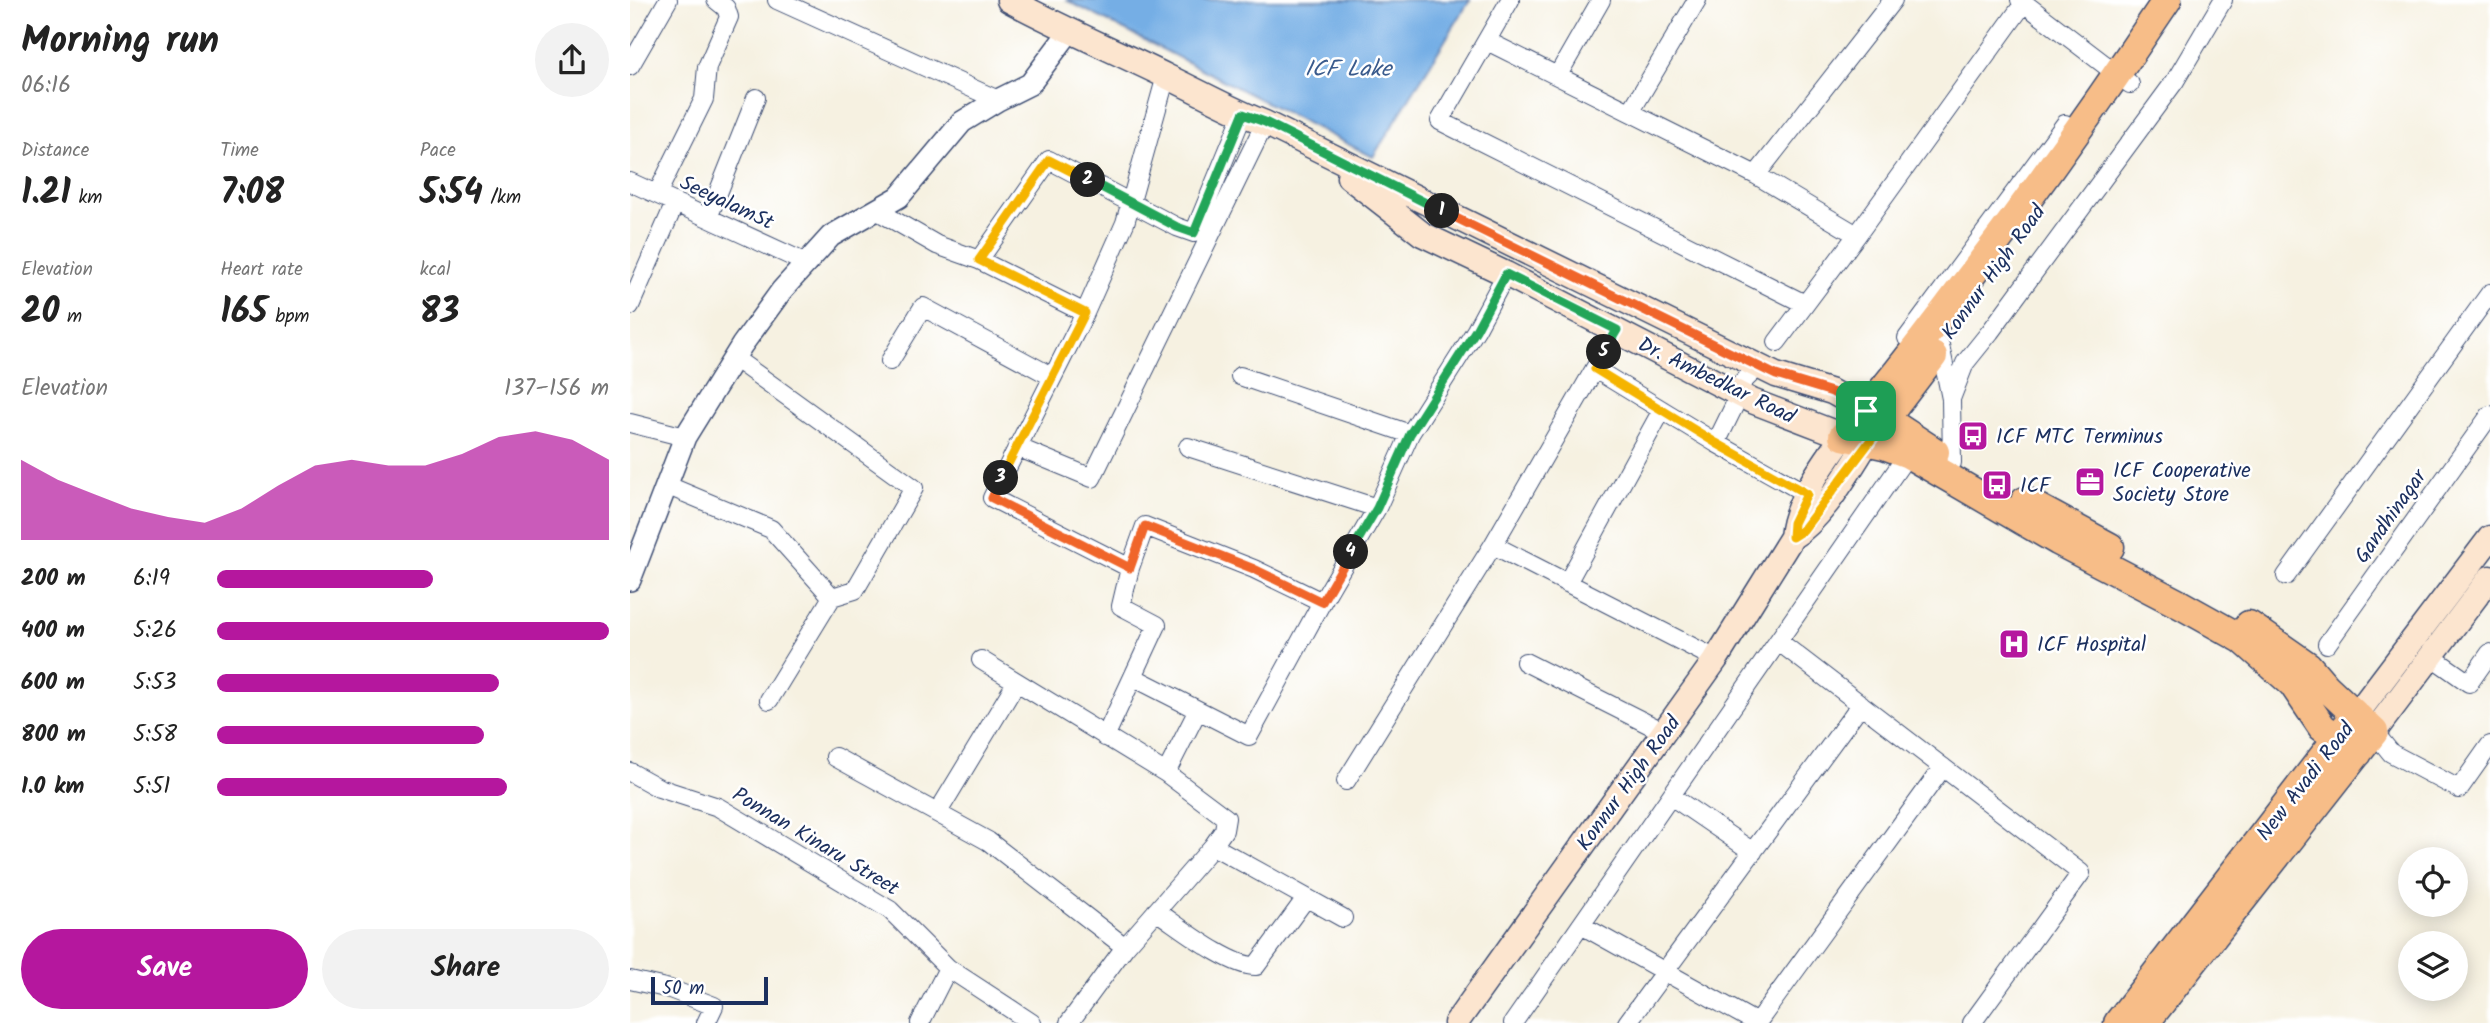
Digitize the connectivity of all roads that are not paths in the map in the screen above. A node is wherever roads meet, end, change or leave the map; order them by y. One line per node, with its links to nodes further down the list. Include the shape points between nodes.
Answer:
1 (668, 0): 16 (street)
2 (716, 0): 27 (street, via 729,17 707,67 704,99)
3 (777, 0): 21 (street)
4 (1009, 0): 14 (main road, Dr. Ambedkar Road)
5 (1510, 0): 15 (street)
6 (1601, 0): 18 (street)
7 (1697, 0): 22 (street)
8 (1893, 0): 25 (street)
9 (2155, 0): 17 (street)
10 (2167, 0): 17 (main road)
11 (2186, 0): 17 (main road, Konnur High Road)
12 (2223, 0): 50 (street, via 2175,80 1965,363)
13 (2022, 2): 17 (street); 32 (street)
14 (1069, 32): 19 (main road, Dr. Ambedkar Road); 21 (street, via 1030,84)
15 (1487, 41): 18 (street); 37 (street, via 1440,121)
16 (630, 66)
17 (2119, 74): 42 (main road, Konnur High Road); 51 (main road)
18 (1558, 75): 22 (street)
19 (1166, 76): 23 (main road, Dr. Ambedkar Road); 29 (street)
20 (756, 97): 31 (street)
21 (998, 100): 30 (street, via 962,122 899,197)
22 (1631, 111): 25 (street)
23 (1254, 118): 24 (main road, Dr. Ambedkar Road); 29 (street, via 1194,233); 59 (street, via 1092,478)
24 (1307, 145): 35 (main road, Dr. Ambedkar Road, via 1422,234); 45 (main road, Dr. Ambedkar Road)
25 (1756, 175): 32 (street)
26 (630, 182): 27 (street, SeeyalamSt)
27 (657, 194): 28 (street, SeeyalamSt)
28 (675, 203): 31 (street, SeeyalamSt); 38 (street)
29 (1129, 203): 33 (street, via 1049,160); 39 (street, via 1125,223)
30 (876, 210): 33 (street, via 937,245); 34 (street, via 831,236)
31 (708, 218): 34 (street, SeeyalamSt)
32 (1857, 235): 37 (street)
33 (979, 260): 39 (street)
34 (806, 263): 43 (street)
35 (1506, 274): 40 (main road, Dr. Ambedkar Road); 55 (street)
36 (2490, 293): 70 (street)
37 (1805, 304): 41 (street)
38 (630, 306)
39 (1085, 313): 47 (street)
40 (1617, 330): 46 (street); 49 (main road, Dr. Ambedkar Road)
41 (1777, 342)
42 (1940, 345): 50 (street); 51 (main road, Konnur High Road)
43 (734, 358): 56 (street); 74 (street, via 914,488 855,590)
44 (890, 361): 47 (street, via 923,307)
45 (1759, 366): 49 (street); 51 (main road, Dr. Ambedkar Road)
46 (1595, 369): 52 (street); 68 (street)
47 (1051, 376): 59 (street)
48 (1240, 376): 55 (street)
49 (1737, 392): 57 (main road, Dr. Ambedkar Road); 58 (street)
50 (1951, 399): 62 (street)
51 (1874, 406): 57 (main road); 62 (main road)
52 (1661, 410): 58 (street); 73 (street)
53 (2490, 415): 77 (street, Gandhinagar)
54 (630, 423): 56 (street)
55 (1410, 434): 65 (street)
56 (685, 437): 63 (street)
57 (1856, 439): 61 (main road); 64 (main road, Konnur High Road, via 1820,468); 66 (main road, Konnur High Road, via 1839,484 1803,530)
58 (1716, 443): 64 (street)
59 (1017, 447): 69 (street, via 992,498)
60 (1188, 447): 65 (street)
61 (1908, 454): 76 (street); 90 (main road, via 2242,639 2293,684 2322,727)
62 (1952, 463): 90 (main road, via 2248,624 2308,666)
63 (666, 485): 72 (street); 74 (street, via 771,529)
64 (1807, 494): 66 (main road, Konnur High Road, via 1793,523)
65 (1377, 508): 75 (street)
66 (1792, 537): 80 (main road, Konnur High Road)
67 (2490, 538): 90 (main road, New Avadi Road)
68 (1493, 545): 73 (street); 96 (street)
69 (1130, 568): 75 (street, via 1145,526); 83 (street, via 1121,606 1157,625)
70 (2286, 576)
71 (2490, 578): 79 (main road, New Avadi Road)
72 (630, 580)
73 (1567, 583): 80 (street)
74 (832, 597): 85 (street)
75 (1322, 602): 87 (street, via 1249,736)
76 (1778, 641): 86 (street); 97 (street)
77 (2327, 644)
78 (2490, 653): 79 (street, via 2469,683)
79 (2432, 657): 90 (main road, New Avadi Road)
80 (1716, 659): 88 (main road, Konnur High Road)
81 (981, 660): 84 (street)
82 (1525, 662): 88 (street)
83 (1133, 677): 87 (street); 89 (street)
84 (1016, 683): 89 (street); 98 (street)
85 (769, 700)
86 (1861, 704): 93 (street); 100 (street)
87 (1198, 710): 95 (street)
88 (1664, 732): 113 (main road, Konnur High Road)
89 (1105, 737): 95 (street)
90 (2363, 738): 91 (street, via 2459,789); 118 (main road, New Avadi Road); 119 (main road, New Avadi Road)
91 (2490, 746)
92 (835, 757): 98 (street)
93 (1943, 767): 116 (street); 117 (street, via 2081,873)
94 (630, 772): 106 (street, Ponnan Kinaru Street, via 659,788 718,807 890,910)
95 (1166, 773): 99 (street, via 1226,818)
96 (1346, 781)
97 (1671, 796): 100 (street); 104 (street)
98 (938, 812): 105 (street, via 988,841)
99 (1213, 846): 101 (street); 102 (street)
100 (1753, 852): 107 (street)
101 (1306, 898): 102 (street, via 1256,966 1247,967); 103 (street)
102 (1156, 911): 105 (street)
103 (1343, 918)
104 (1581, 925): 107 (street); 114 (street)
105 (1125, 947): 112 (street)
106 (948, 968): 110 (street); 111 (street, Ponnan Kinaru Street)
107 (1665, 974): 115 (street); 116 (street)
108 (630, 980): 109 (street, via 714,1006)
109 (706, 1023)
110 (920, 1023)
111 (1032, 1023)
112 (1069, 1023)
113 (1456, 1023)
114 (1513, 1023)
115 (1627, 1023)
116 (1757, 1023)
117 (1972, 1023)
118 (2118, 1023)
119 (2145, 1023)

